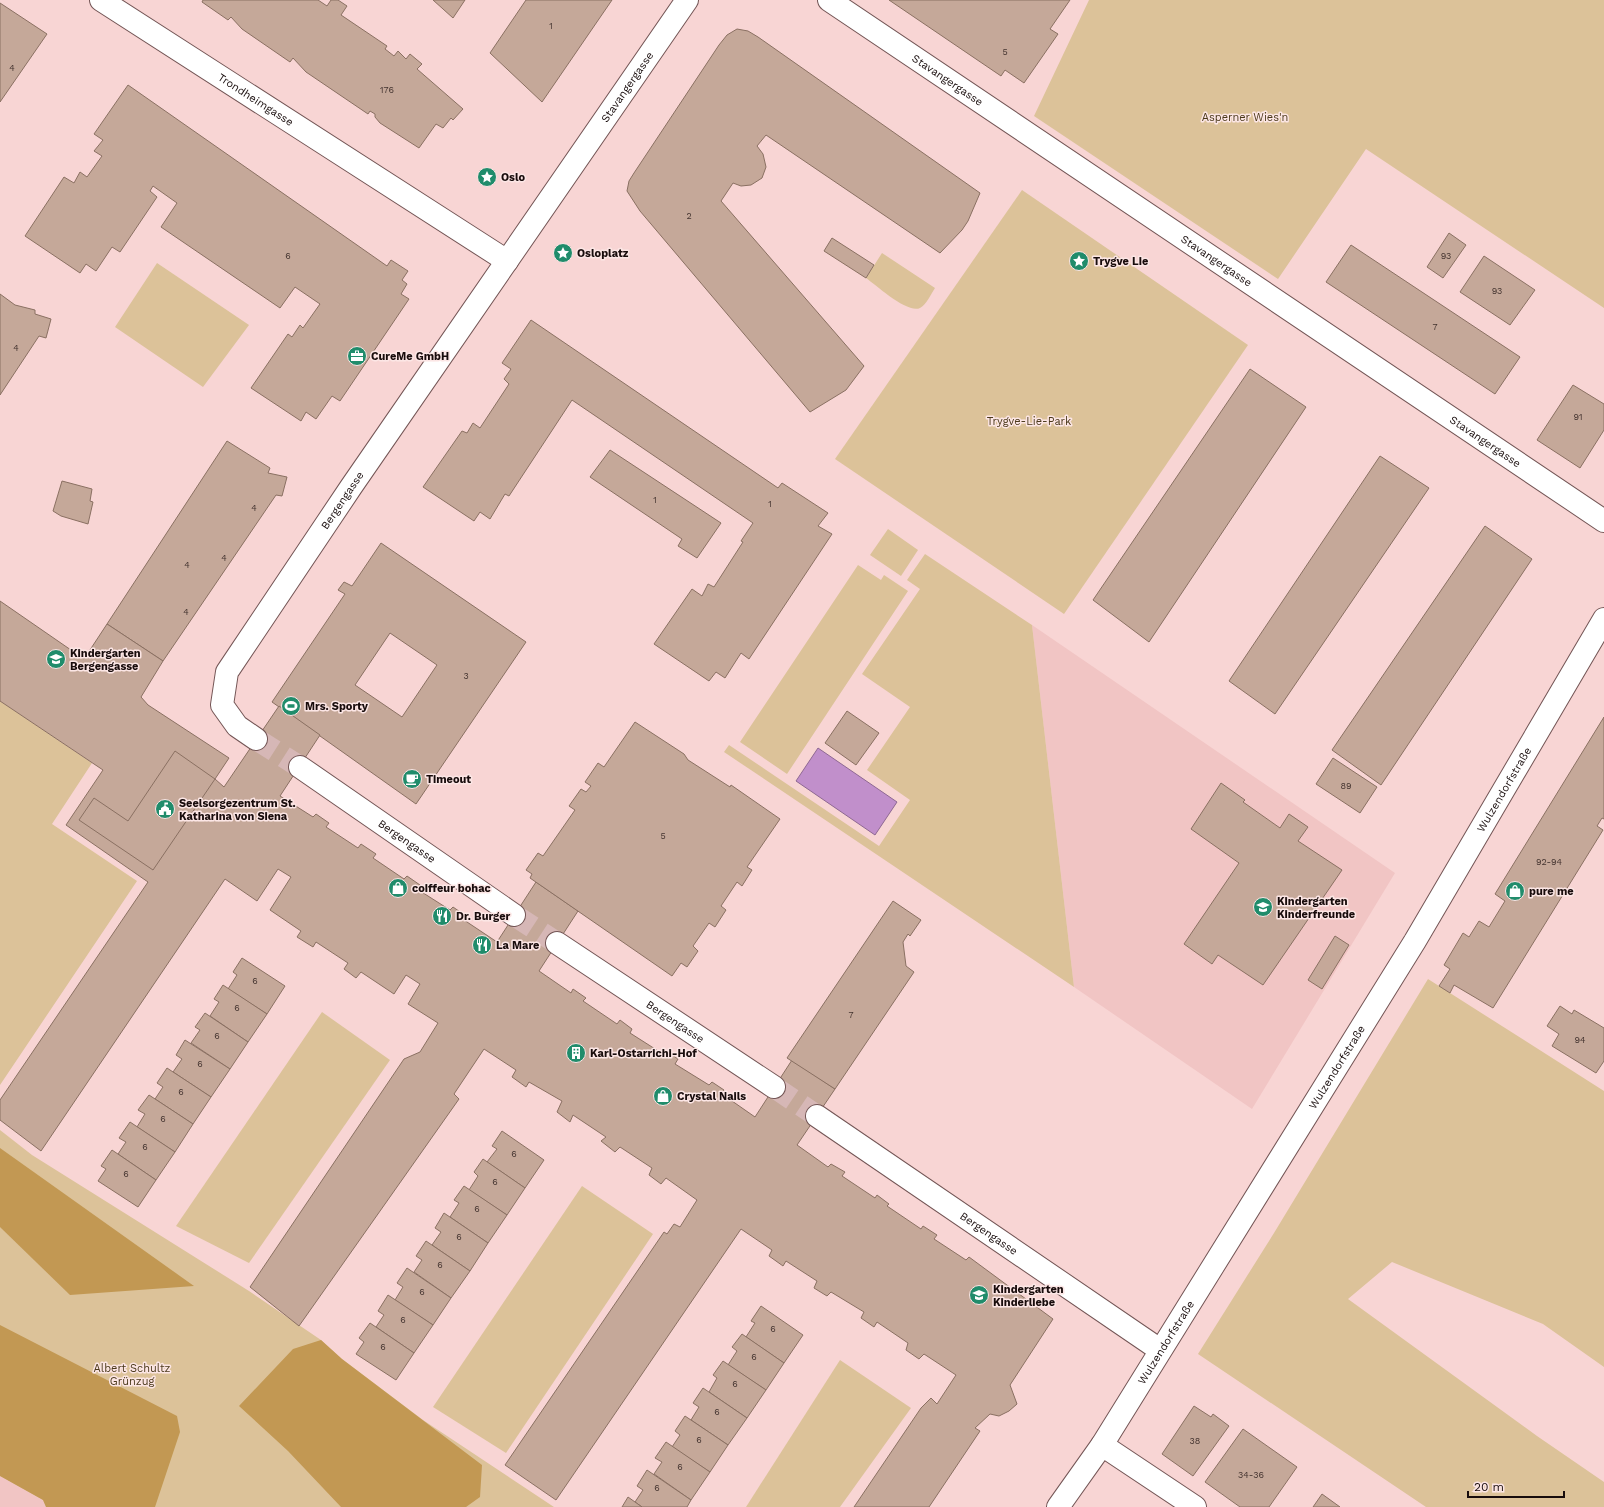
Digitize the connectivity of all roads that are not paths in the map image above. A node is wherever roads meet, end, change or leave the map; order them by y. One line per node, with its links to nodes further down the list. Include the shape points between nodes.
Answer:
1 (101, 0): 4 (street, Trondheimgasse)
2 (687, 0): 4 (street, Stavangergasse)
3 (829, 0): 5 (street, Stavangergasse)
4 (507, 261): 7 (street, Bergengasse, via 227,672 222,705 237,726)
5 (1604, 521)
6 (1604, 619): 13 (street, Wulzendorfstraße, via 1415,941)
7 (256, 739)
8 (300, 767): 9 (street, Bergengasse)
9 (514, 915)
10 (557, 943): 11 (street, Bergengasse)
11 (774, 1087)
12 (817, 1116): 13 (street, Bergengasse)
13 (1160, 1350): 14 (street, Wulzendorfstraße)
14 (1102, 1445): 15 (street, Wulzendorfstraße); 16 (street)
15 (1058, 1507)
16 (1195, 1507)

